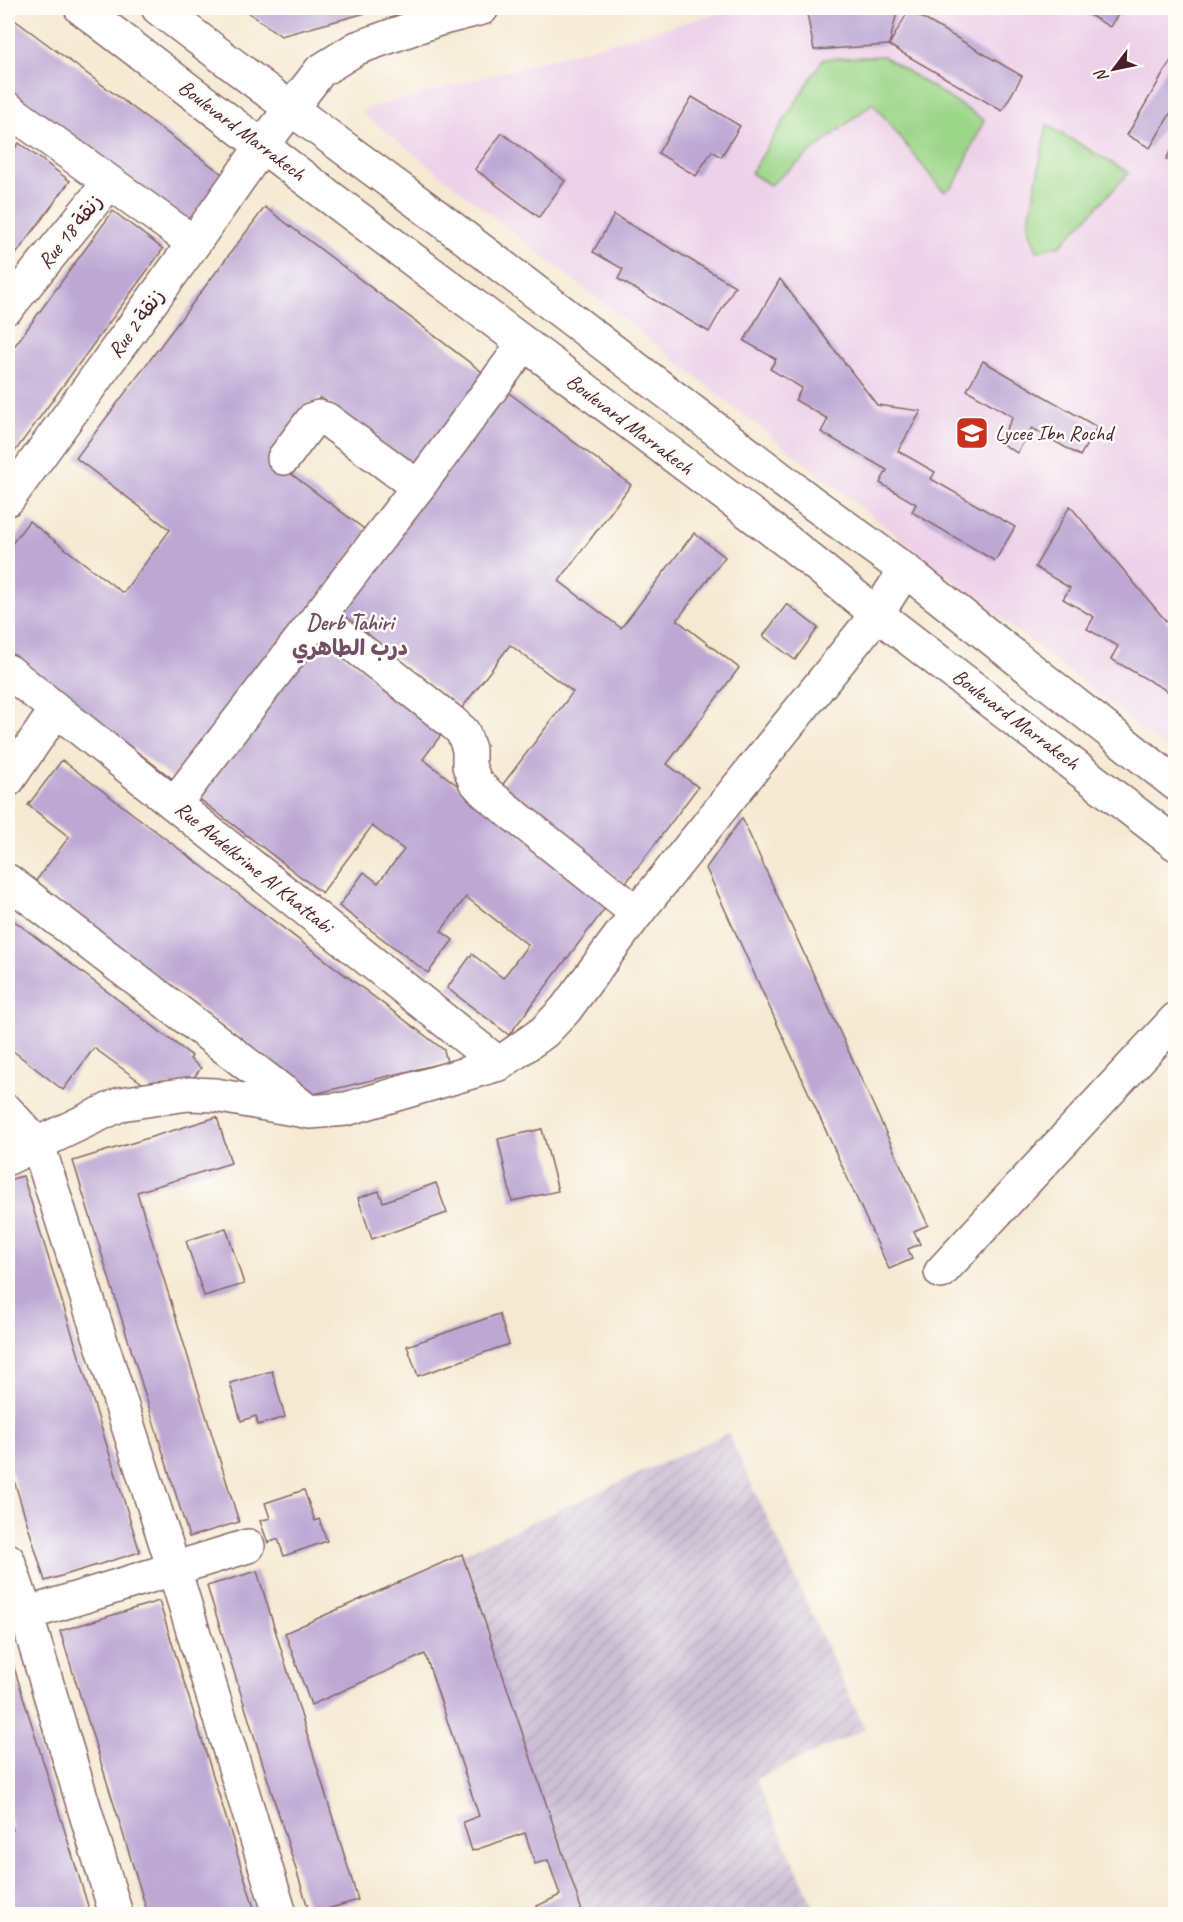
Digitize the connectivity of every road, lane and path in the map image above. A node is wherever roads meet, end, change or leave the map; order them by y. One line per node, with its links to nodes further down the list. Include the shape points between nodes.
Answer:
1 (81, 8): 7 (street, Boulevard Marrakech)
2 (158, 8): 5 (street)
3 (482, 8): 4 (street, Rue 2 زنقة)
4 (443, 13): 5 (street, Rue 2 زنقة, via 357,48 320,71)
5 (290, 108): 7 (street, Rue 2 زنقة); 15 (street)
6 (8, 111): 8 (street)
7 (262, 146): 9 (street, Rue 2 زنقة); 11 (street, Boulevard Marrakech)
8 (109, 183): 9 (street); 10 (street, Rue 18 زنقة)
9 (194, 243): 14 (street, Rue 2 زنقة)
10 (8, 307)
11 (524, 344): 13 (street); 16 (street, Boulevard Marrakech, via 788,542)
12 (284, 458): 13 (street, via 319,417)
13 (418, 488): 17 (street)
14 (8, 499)
15 (905, 570): 16 (street); 21 (street)
16 (877, 614): 23 (street, Boulevard Marrakech); 25 (street)
17 (318, 617): 22 (street); 25 (street, via 463,732 469,766 485,792)
18 (8, 671): 19 (street, Rue Abdelkrime Al Khattabi)
19 (56, 710): 20 (street); 22 (street, Rue Abdelkrime Al Khattabi)
20 (8, 780)
21 (1176, 784)
22 (175, 803): 27 (street, Rue Abdelkrime Al Khattabi)
23 (1176, 844)
24 (8, 881): 29 (street)
25 (637, 913): 27 (street, via 565,1010 544,1032)
26 (1176, 1019): 32 (street)
27 (500, 1064): 29 (street, via 346,1108)
28 (8, 1112): 30 (street)
29 (310, 1112): 30 (street, via 215,1095 159,1098 121,1104)
30 (38, 1144): 31 (street); 35 (street)
31 (8, 1158)
32 (941, 1272)
33 (248, 1546): 35 (street)
34 (8, 1560): 36 (street)
35 (174, 1569): 36 (street); 38 (street)
36 (18, 1605): 37 (street)
37 (116, 1914)
38 (280, 1914)

